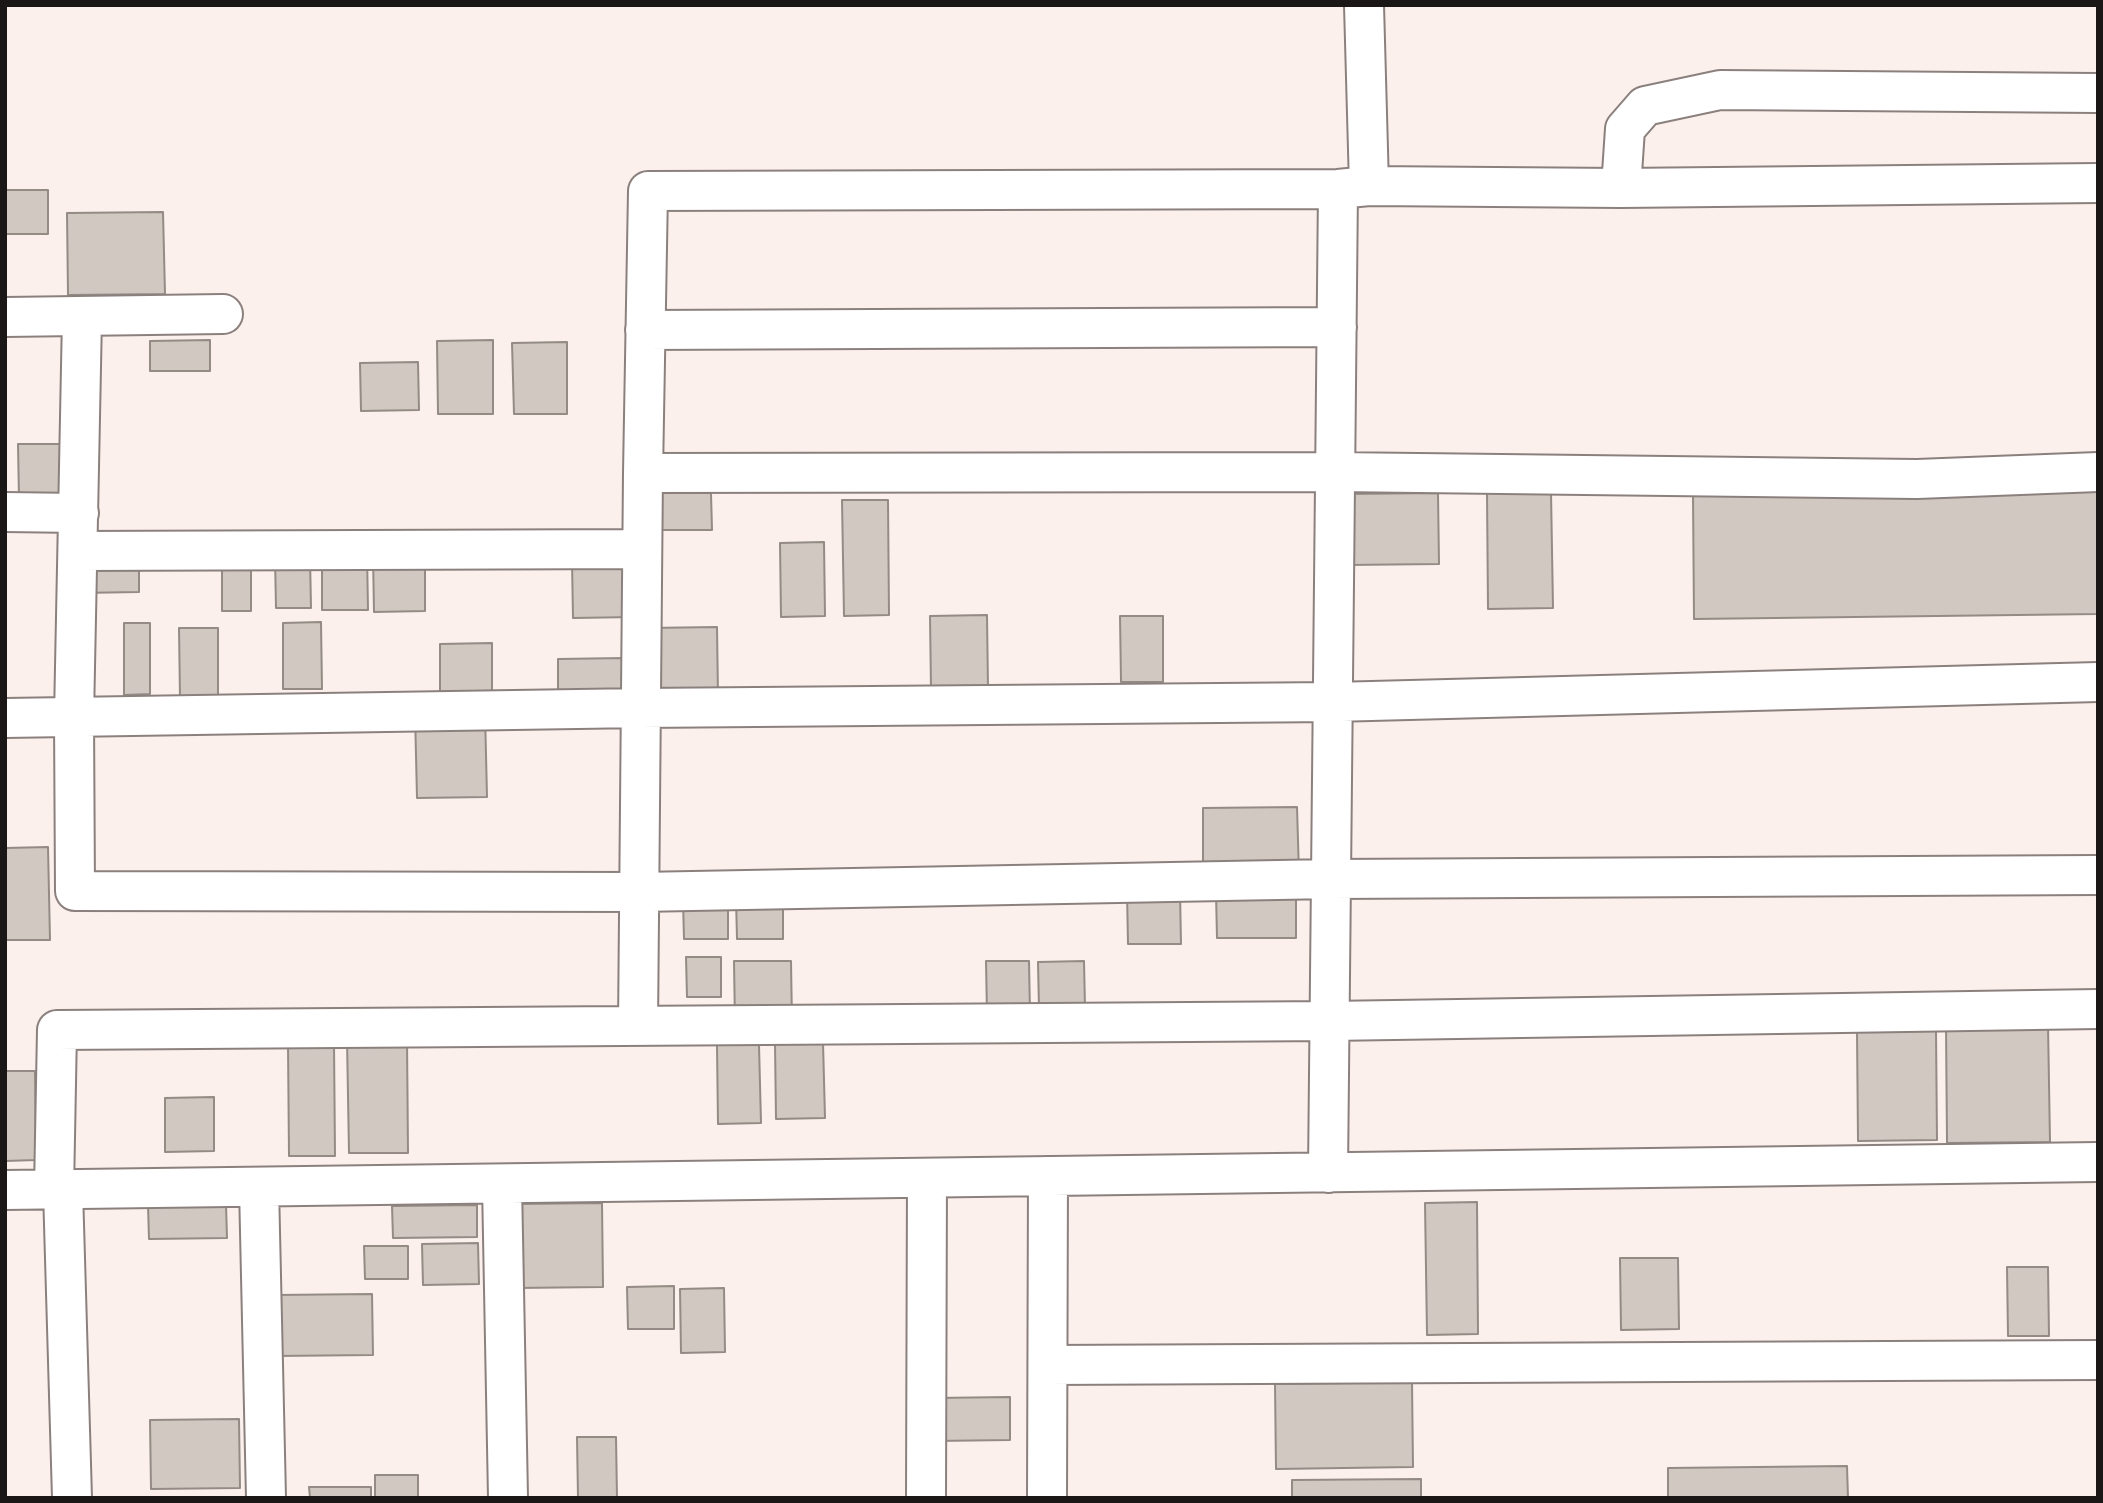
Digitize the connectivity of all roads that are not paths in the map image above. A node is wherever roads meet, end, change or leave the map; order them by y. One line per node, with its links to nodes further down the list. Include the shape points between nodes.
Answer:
1 (1364, 5): 4 (street)
2 (2098, 93): 5 (street, via 1720,90 1645,106 1625,129)
3 (2098, 183): 5 (street)
4 (1354, 188): 5 (street); 9 (street); 10 (street, via 648,191)
5 (1621, 188)
6 (223, 314): 8 (street)
7 (5, 317): 8 (street)
8 (82, 317): 15 (street)
9 (1337, 327): 10 (street); 11 (street)
10 (645, 330): 13 (street)
11 (1335, 472): 12 (street, via 1917,479); 13 (street); 19 (street)
12 (2098, 472)
13 (643, 473): 16 (street)
14 (5, 512): 15 (street)
15 (79, 513): 17 (street)
16 (642, 549): 17 (street); 20 (street)
17 (78, 551): 21 (street)
18 (2098, 682): 19 (street)
19 (1333, 702): 20 (street); 24 (street)
20 (640, 708): 21 (street); 25 (street)
21 (74, 717): 22 (street); 25 (street, via 75,891)
22 (5, 718)
23 (2098, 875): 24 (street)
24 (1331, 879): 25 (street); 27 (street)
25 (639, 892): 28 (street)
26 (2098, 1009): 27 (street)
27 (1330, 1021): 28 (street); 30 (street)
28 (638, 1026): 36 (street, via 57,1030)
29 (2098, 1162): 30 (street)
30 (1328, 1172): 31 (street)
31 (1048, 1176): 32 (street); 38 (street)
32 (927, 1178): 33 (street); 42 (street)
33 (502, 1184): 34 (street); 41 (street)
34 (259, 1187): 36 (street); 40 (street)
35 (5, 1190): 36 (street)
36 (58, 1190): 39 (street)
37 (2098, 1360): 38 (street)
38 (1048, 1365): 43 (street)
39 (72, 1498)
40 (267, 1498)
41 (508, 1498)
42 (926, 1498)
43 (1047, 1498)

